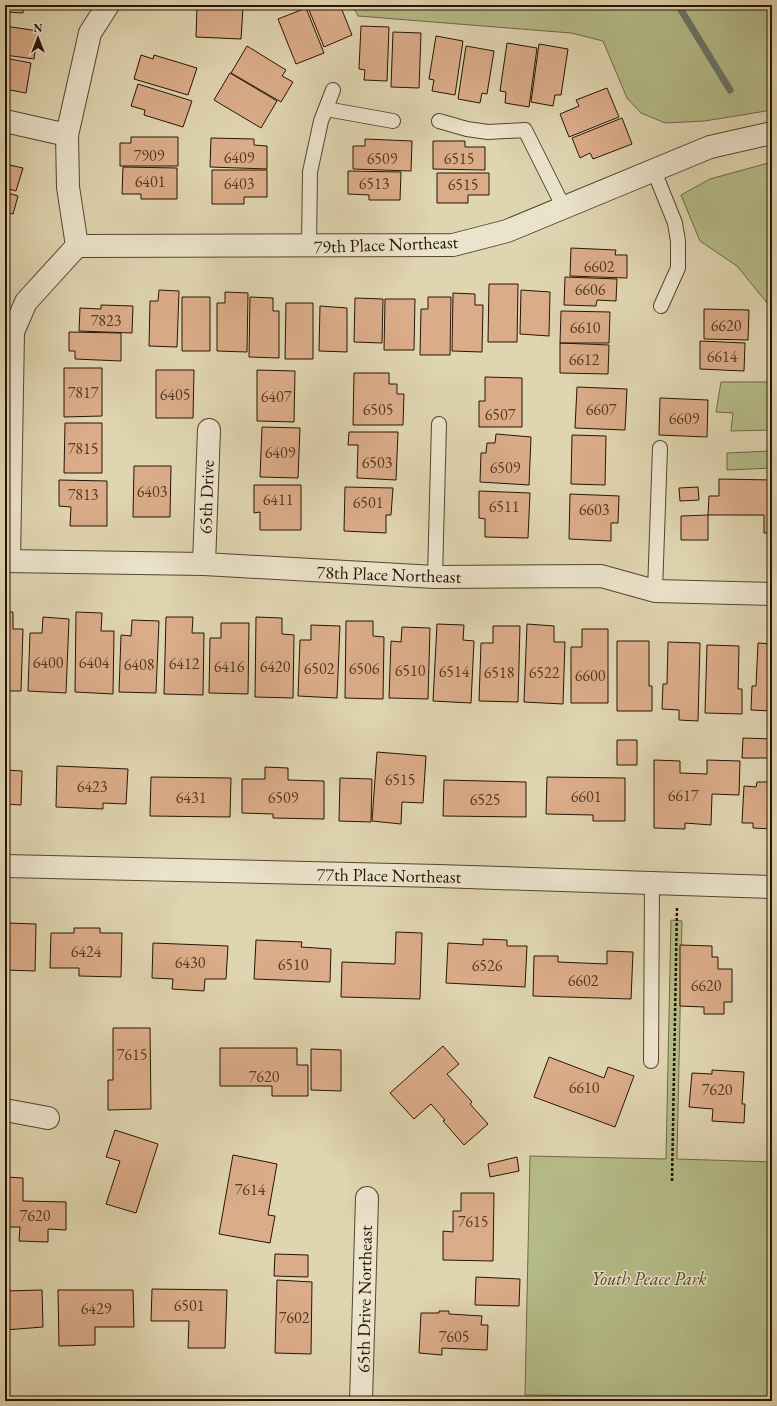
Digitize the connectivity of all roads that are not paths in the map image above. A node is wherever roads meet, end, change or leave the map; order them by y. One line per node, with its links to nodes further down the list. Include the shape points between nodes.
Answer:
1 (108, 5): 8 (street, via 90,32)
2 (333, 90): 3 (lane)
3 (326, 109): 5 (lane); 12 (lane, via 321,120 310,172)
4 (439, 120): 10 (lane, via 488,132 525,130)
5 (393, 121)
6 (5, 122): 8 (street)
7 (772, 133): 9 (street, 79th Place Northeast, via 710,147)
8 (67, 134): 11 (street, via 68,187)
9 (654, 171): 10 (street, 79th Place Northeast); 13 (lane, via 675,222 678,242 678,268)
10 (564, 208): 12 (street, 79th Place Northeast, via 507,231 453,245)
11 (77, 246): 12 (street, 79th Place Northeast); 17 (street, via 26,302 13,332)
12 (309, 246)
13 (661, 306)
14 (439, 424): 19 (lane)
15 (209, 430): 18 (street, 65th Drive)
16 (660, 448): 20 (lane)
17 (7, 561): 18 (street, 78th Place Northeast)
18 (204, 564): 19 (street, 78th Place Northeast)
19 (435, 577): 20 (street, 78th Place Northeast, via 601,576)
20 (655, 591): 21 (street, 78th Place Northeast)
21 (772, 594)
22 (5, 866): 23 (street, 77th Place Northeast)
23 (652, 883): 24 (street, 77th Place Northeast); 25 (lane)
24 (772, 887)
25 (651, 1061)
26 (5, 1110): 27 (street)
27 (48, 1118)
28 (367, 1198): 29 (street, 65th Drive Northeast)
29 (361, 1401)

